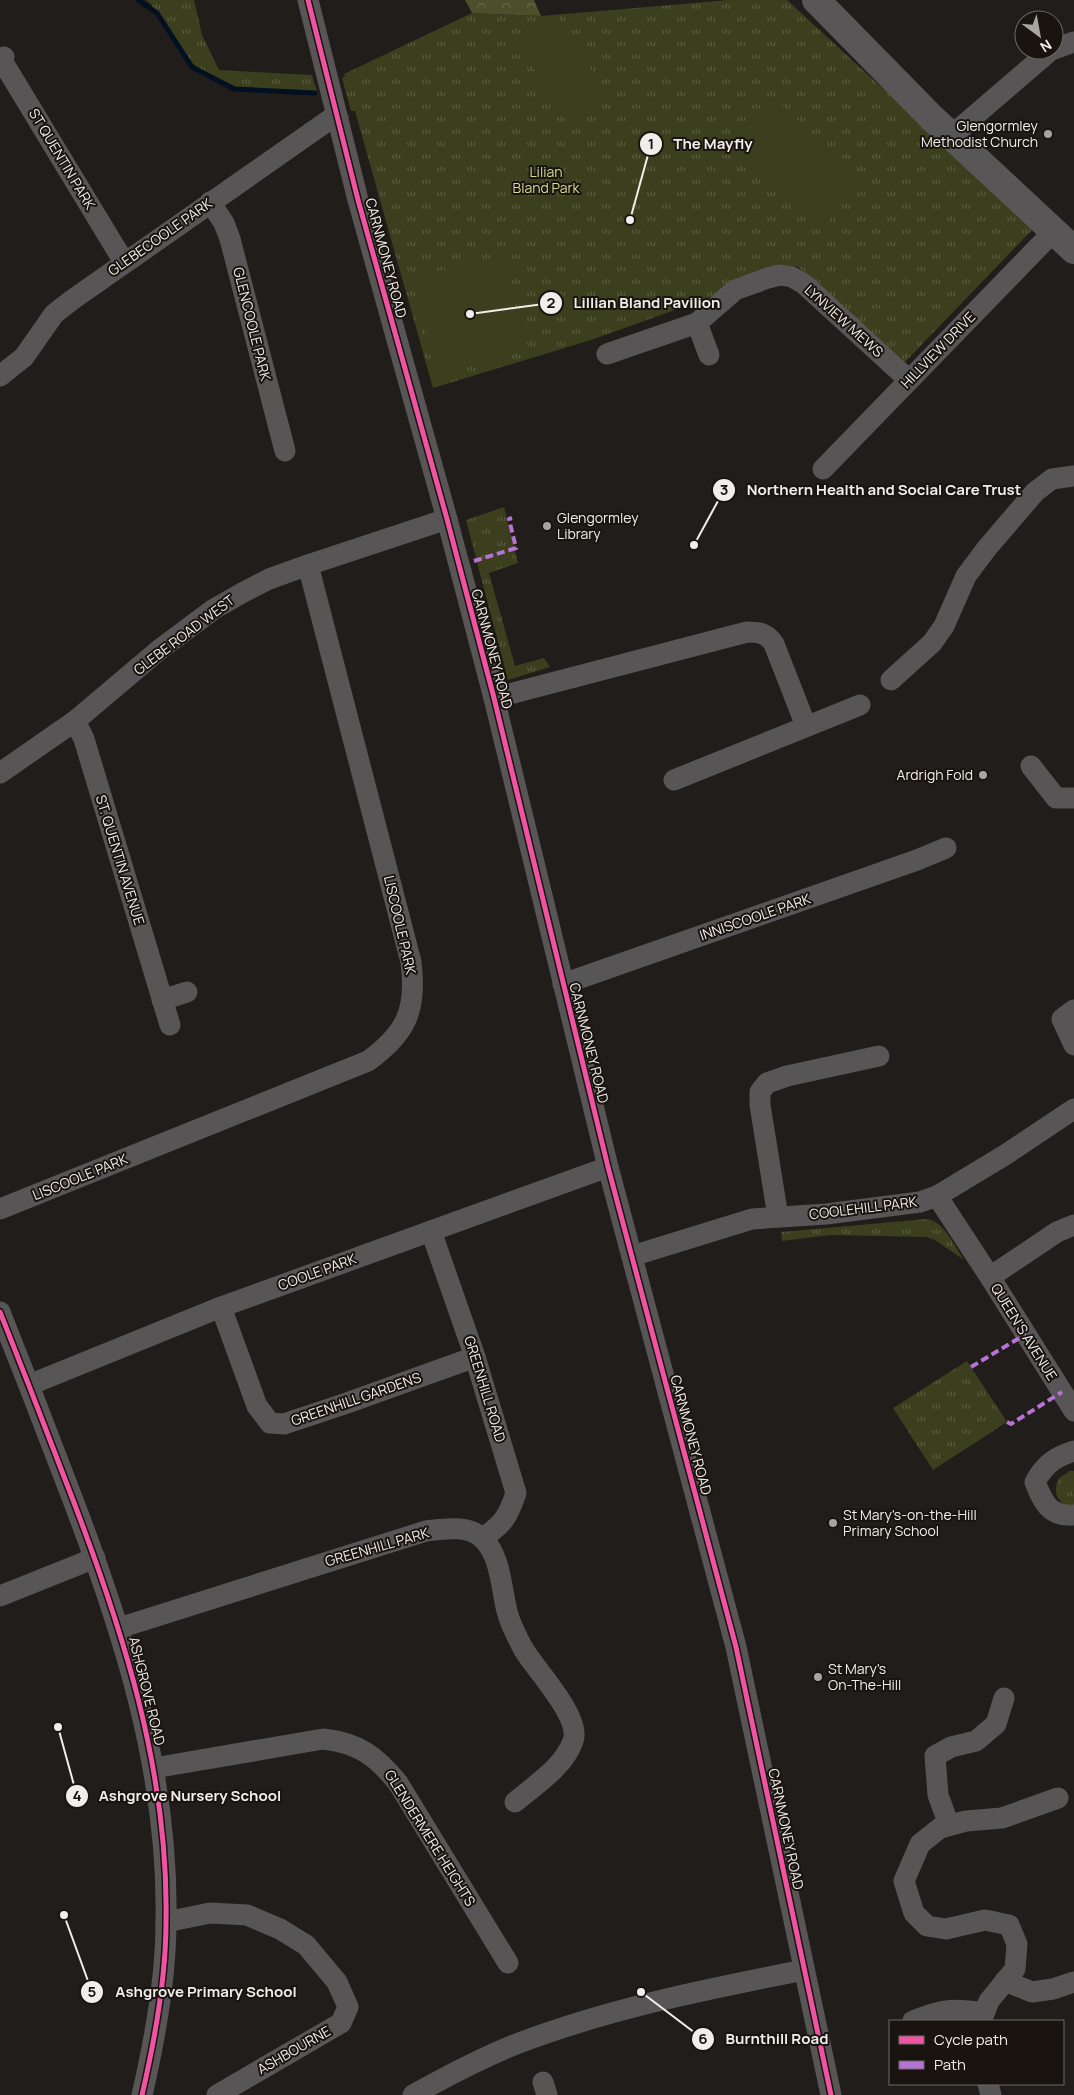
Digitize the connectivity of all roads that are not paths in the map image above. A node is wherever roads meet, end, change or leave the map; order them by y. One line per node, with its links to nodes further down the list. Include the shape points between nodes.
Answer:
1 (308, 0): 5 (street, CARNMONEY ROAD)
2 (816, 0): 6 (main road)
3 (4, 57): 10 (street, ST QUENTIN PARK, via 1,59)
4 (1040, 60): 6 (street)
5 (338, 118): 7 (street, GLEBECOOLE PARK, via 329,120); 19 (street, CARNMONEY ROAD)
6 (951, 136): 8 (main road)
7 (210, 202): 10 (street, GLEBECOOLE PARK); 16 (street, GLENCOOLE PARK, via 230,239)
8 (1054, 231): 9 (main road); 15 (street, HILLVIEW DRIVE)
9 (1074, 250)
10 (124, 262): 14 (street, GLEBECOOLE PARK, via 54,314 24,357)
11 (697, 323): 12 (street, LYNVIEW MEWS); 13 (street); 15 (street, LYNVIEW MEWS, via 735,290 780,275 792,277 804,284)
12 (607, 354)
13 (709, 355)
14 (0, 376)
15 (909, 380): 17 (street, HILLVIEW DRIVE)
16 (285, 451)
17 (823, 469)
18 (1074, 476): 21 (street, via 1052,479 1036,492 966,576 944,626 932,643)
19 (447, 519): 20 (street, GLEBE ROAD WEST); 22 (street, CARNMONEY ROAD)
20 (308, 565): 24 (street, GLEBE ROAD WEST, via 269,580 214,609 159,650); 41 (street, LISCOOLE PARK, via 411,962 414,987 410,1009 400,1031 388,1047 368,1061)
21 (891, 680)
22 (494, 698): 25 (street, via 747,632 759,632 774,644); 31 (street, CARNMONEY ROAD)
23 (860, 705): 25 (street)
24 (75, 721): 27 (street, GLEBE ROAD WEST); 33 (street, ST. QUENTIN AVENUE, via 84,739)
25 (806, 726): 28 (street)
26 (1031, 766): 29 (street, via 1056,798)
27 (0, 773)
28 (674, 780)
29 (1074, 798)
30 (946, 848): 31 (street, INNISCOOLE PARK)
31 (563, 984): 39 (street, CARNMONEY ROAD)
32 (187, 992): 33 (street)
33 (162, 1000): 35 (street, ST. QUENTIN AVENUE)
34 (1074, 1010): 36 (street, via 1062,1019)
35 (170, 1025)
36 (1074, 1045)
37 (879, 1056): 42 (street, via 787,1076 767,1083 760,1092)
38 (1074, 1108): 40 (street, COOLEHILL PARK)
39 (608, 1167): 44 (street, COOLE PARK); 45 (street, CARNMONEY ROAD)
40 (937, 1196): 42 (street, COOLEHILL PARK, via 920,1202); 46 (street, QUEEN'S AVENUE)
41 (0, 1209)
42 (778, 1217): 45 (street, COOLEHILL PARK, via 752,1219)
43 (1074, 1225): 46 (street, QUEEN'S AVENUE, via 1057,1232)
44 (431, 1231): 47 (street, COOLE PARK); 49 (street, GREENHILL ROAD)
45 (632, 1256): 65 (street, CARNMONEY ROAD, via 736,1647)
46 (990, 1277): 51 (street, QUEEN'S AVENUE)
47 (221, 1307): 49 (street, GREENHILL GARDENS, via 258,1406 270,1423 284,1424 347,1404); 50 (street, COOLE PARK)
48 (0, 1312): 50 (street, ASHGROVE ROAD)
49 (476, 1357): 54 (street, GREENHILL ROAD, via 516,1494 499,1527)
50 (29, 1385): 55 (street, ASHGROVE ROAD)
51 (1074, 1411)
52 (1074, 1451): 53 (street, via 1056,1457 1042,1468 1035,1482 1045,1505 1058,1513)
53 (1074, 1515)
54 (483, 1538): 57 (street, GREENHILL PARK, via 474,1532 453,1528 426,1531); 61 (street, via 500,1572 507,1613 524,1650 572,1720 574,1740 558,1765)
55 (95, 1558): 56 (street); 57 (street, ASHGROVE ROAD)
56 (0, 1596)
57 (119, 1628): 59 (street, ASHGROVE ROAD, via 144,1716)
58 (1004, 1698): 62 (street, via 996,1724 990,1730 976,1741 951,1746 935,1756 938,1795)
59 (154, 1768): 63 (street, ASHGROVE ROAD, via 163,1846); 64 (street, GLENDERMERE HEIGHTS, via 323,1739 344,1741 367,1752 383,1764 398,1783)
60 (1058, 1798): 62 (street, via 1002,1818)
61 (516, 1802)
62 (949, 1825): 66 (street, via 920,1844 904,1881 914,1912 927,1926 946,1929 985,1920 1009,1925 1017,1944 1015,1969)
63 (166, 1922): 70 (street, ASHBOURNE, via 210,1914 247,1915 280,1929 306,1945 337,1982 348,2007 341,2023); 71 (street, ASHGROVE ROAD, via 159,2005)
64 (508, 1963)
65 (804, 1970): 72 (street, via 587,2020 497,2052); 73 (street, CARNMONEY ROAD)
66 (1005, 1981): 67 (street, via 1032,1992); 68 (street)
67 (1074, 1982)
68 (982, 2017): 69 (street, via 958,2009 937,2011)
69 (915, 2020)
70 (218, 2094)
71 (142, 2095)
72 (413, 2095)
73 (831, 2095)

